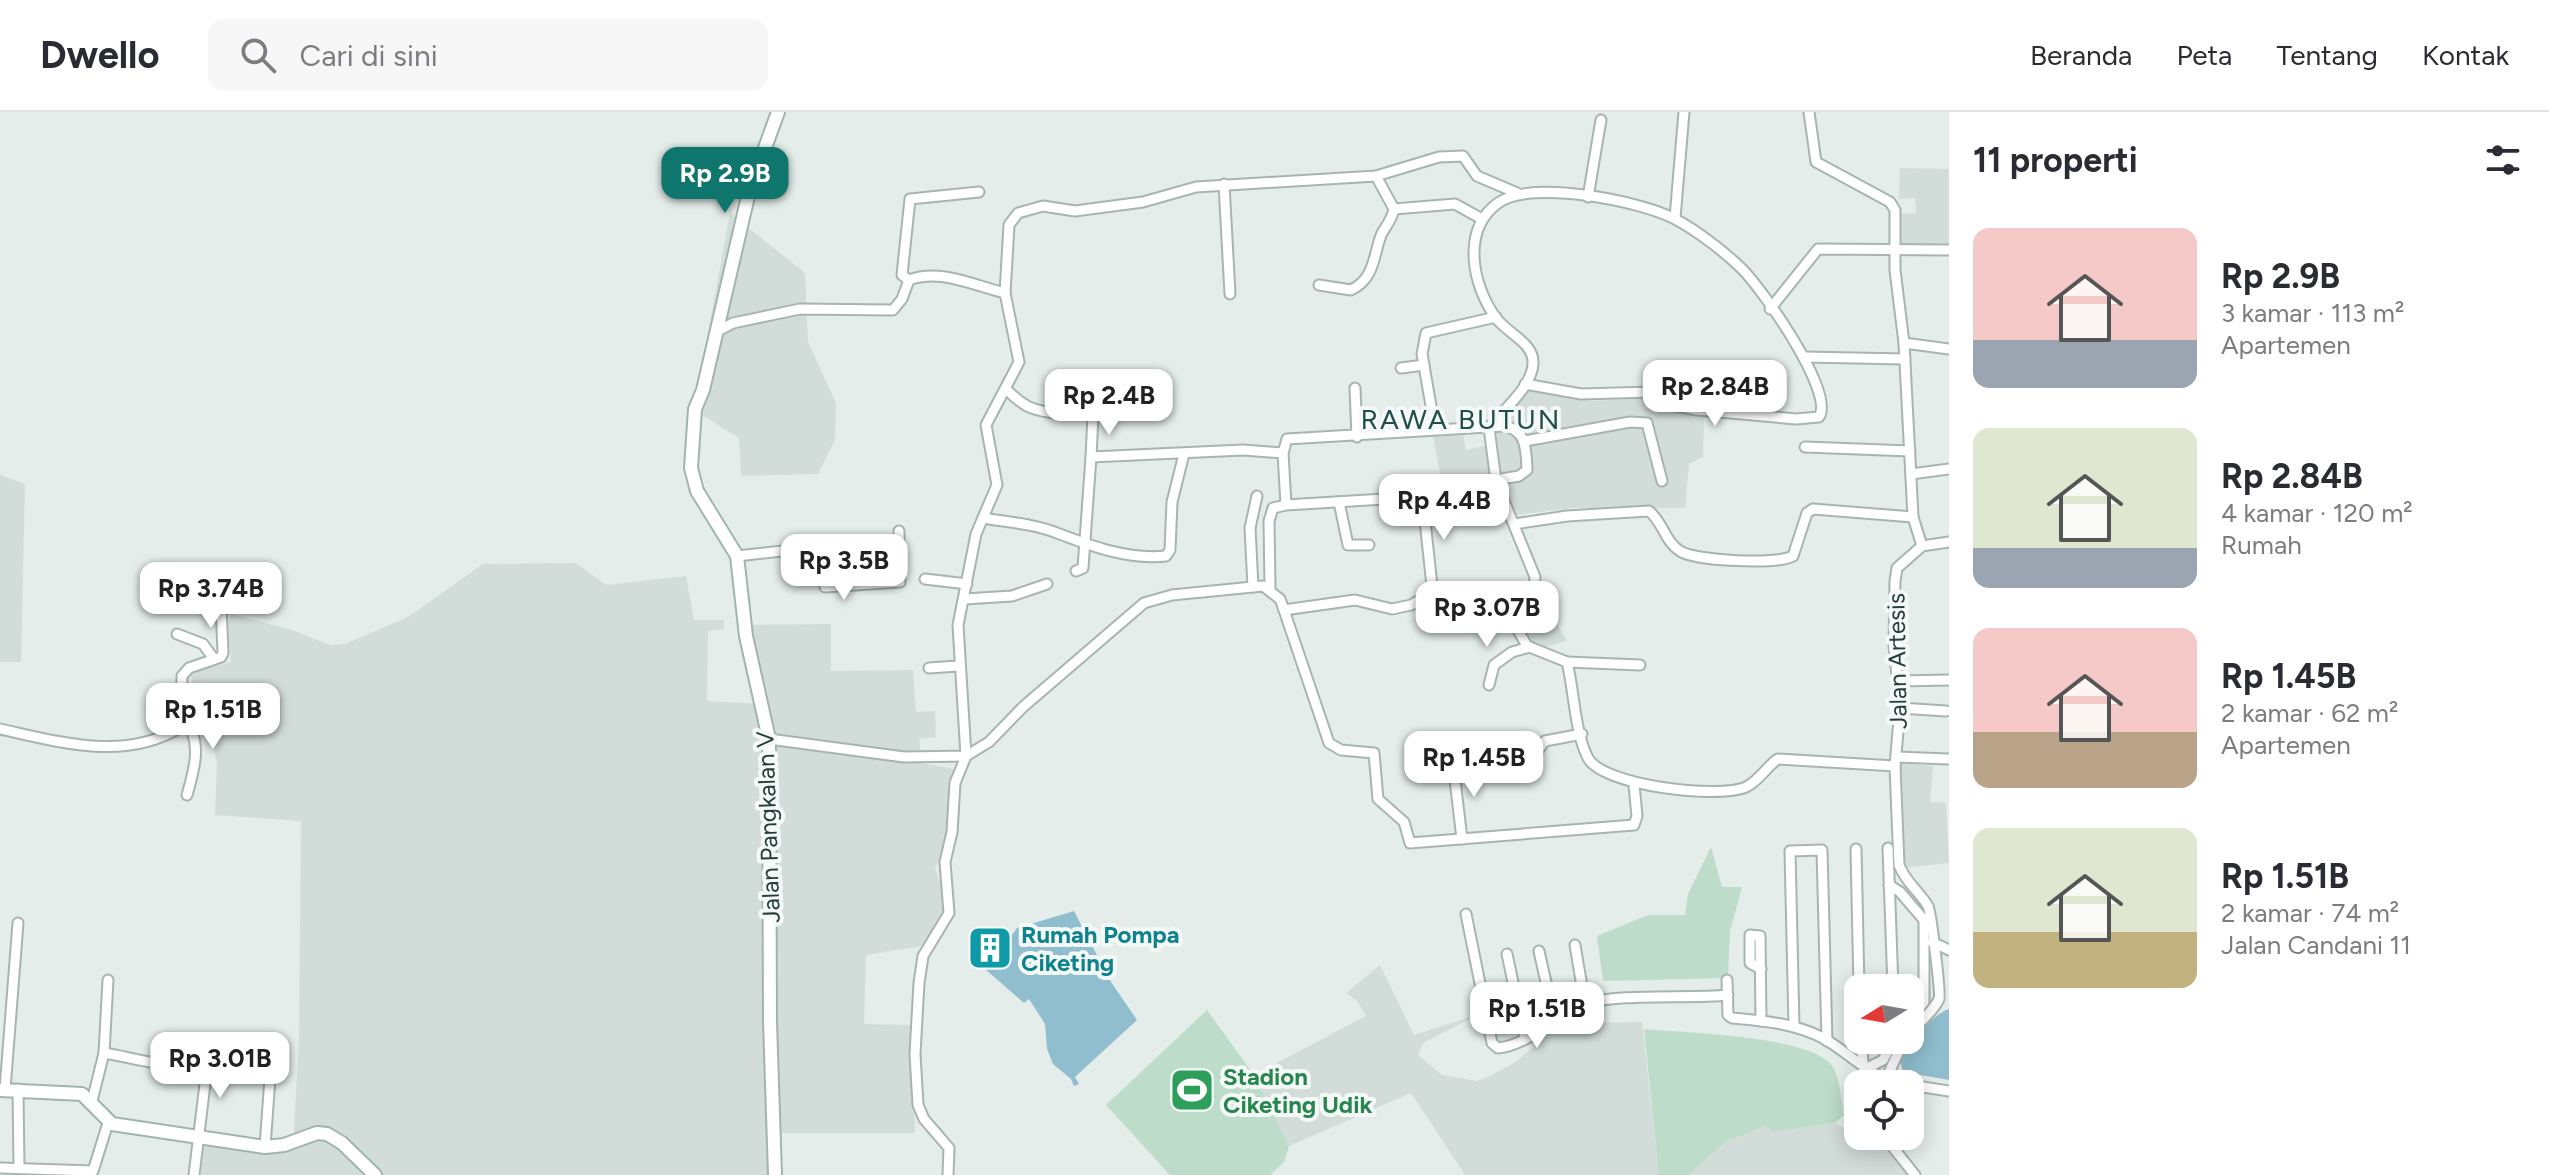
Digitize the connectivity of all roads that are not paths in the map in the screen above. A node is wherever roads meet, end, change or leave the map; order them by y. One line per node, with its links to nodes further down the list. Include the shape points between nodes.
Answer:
1 (778, 112): 21 (street, Jalan Pangkalan V, via 749,192)
2 (1684, 112): 11 (street)
3 (1809, 112): 13 (street, via 1816,162 1890,202 1895,210)
4 (1601, 120): 9 (street)
5 (1376, 176): 6 (street); 8 (street, via 1439,157 1463,156 1477,176); 10 (street)
6 (1224, 184): 17 (street, via 1125,205 1075,211 1043,206 1018,213 1009,225); 18 (street)
7 (979, 192): 15 (street, via 910,199 902,275)
8 (1517, 193): 9 (street); 12 (street)
9 (1588, 197): 11 (street)
10 (1394, 209): 12 (street, via 1455,204); 16 (street, via 1364,281 1351,290)
11 (1675, 218): 19 (street, via 1740,267)
12 (1482, 219): 20 (street, via 1472,251 1476,275)
13 (1895, 250): 14 (street); 19 (street, via 1818,249); 22 (street)
14 (1949, 250)
15 (909, 280): 17 (street, via 931,275); 21 (street, via 893,310 813,308 733,323)
16 (1319, 285)
17 (1005, 293): 30 (street, via 1019,362)
18 (1230, 294)
19 (1770, 309): 24 (street)
20 (1496, 317): 26 (street, via 1426,333 1421,341); 28 (street, via 1531,349 1534,364)
21 (716, 332): 60 (street, Jalan Pangkalan V, via 695,409 691,468 697,491)
22 (1904, 343): 23 (street); 25 (street)
23 (1949, 349)
24 (1805, 357): 25 (street); 28 (street, via 1823,405 1815,418 1671,407 1652,392 1581,394)
25 (1905, 359): 38 (street)
26 (1424, 365): 27 (street); 34 (street)
27 (1401, 368)
28 (1525, 384): 33 (street)
29 (1355, 388): 35 (street)
30 (1007, 390): 32 (street, via 1028,407); 51 (street, via 986,425 997,485)
31 (1133, 396): 32 (street, via 1128,407)
32 (1093, 415): 41 (street)
33 (1489, 428): 34 (street); 36 (street, via 1513,428); 44 (street)
34 (1435, 429): 35 (street)
35 (1357, 437): 39 (street, via 1293,438 1284,442)
36 (1525, 441): 44 (street, via 1526,473); 45 (street, via 1647,423)
37 (1805, 447): 38 (street)
38 (1910, 451): 43 (street)
39 (1283, 453): 40 (street); 49 (street)
40 (1184, 454): 41 (street); 57 (street, via 1172,502 1168,554 1151,558)
41 (1091, 457): 57 (street)
42 (1949, 469): 43 (street)
43 (1911, 474): 50 (street)
44 (1496, 481): 46 (street); 53 (street)
45 (1662, 481)
46 (1422, 493): 48 (street); 68 (street)
47 (1257, 496): 54 (street)
48 (1339, 502): 49 (street); 58 (street, via 1348,545)
49 (1286, 505): 52 (street, via 1273,508)
50 (1913, 517): 53 (street, via 1813,509 1793,556 1773,561 1689,557 1676,550 1649,511); 59 (street)
51 (983, 518): 57 (street, via 1055,532); 64 (street)
52 (1269, 521): 54 (street); 67 (street)
53 (1514, 524): 70 (street, via 1535,577 1534,592 1525,601)
54 (1250, 525): 66 (street)
55 (899, 531): 60 (street, via 900,582 825,587 818,547)
56 (1949, 542): 59 (street)
57 (1086, 545): 61 (street, via 1083,568)
58 (1369, 545)
59 (1922, 546): 80 (street, Jalan Artesis, via 1897,568 1894,645)
60 (737, 556): 87 (street, Jalan Pangkalan V, via 746,636)
61 (1076, 571)
62 (925, 579): 64 (street)
63 (220, 581): 74 (street, via 223,653)
64 (967, 584): 69 (street)
65 (1047, 584): 69 (street, via 1012,596)
66 (1253, 587): 67 (street); 88 (street, via 1144,603 989,742)
67 (1270, 588): 71 (street)
68 (1433, 595): 70 (street, via 1452,592); 71 (street, via 1392,609 1355,600)
69 (965, 599): 77 (street, via 958,625)
70 (1501, 600): 73 (street)
71 (1284, 610): 95 (street, via 1329,743 1341,750 1374,753 1378,799 1404,822 1410,843)
72 (177, 634): 74 (street, via 203,644)
73 (1530, 647): 75 (street); 81 (street, via 1494,665)
74 (214, 659): 84 (street, via 182,676)
75 (1567, 662): 76 (street); 86 (street)
76 (1640, 665)
77 (958, 666): 78 (street); 88 (street)
78 (929, 668)
79 (1949, 680): 80 (street)
80 (1899, 681): 82 (street, Jalan Artesis)
81 (1489, 685)
82 (1900, 708): 83 (street); 91 (street, Jalan Artesis)
83 (1946, 711)
84 (183, 716): 85 (street, via 181,727 135,747 60,742); 94 (street, via 195,733 197,758)
85 (0, 729)
86 (1582, 734): 90 (street, via 1545,741 1531,759); 93 (street, via 1586,755 1598,770)
87 (769, 739): 88 (street, via 904,757); 140 (street, Jalan Pangkalan V)
88 (966, 756): 141 (street, via 955,783 945,862 949,913 921,964 915,1054 918,1105 949,1148)
89 (1949, 759): 91 (street)
90 (1490, 762)
91 (1896, 762): 93 (street, via 1778,759 1745,787); 101 (street, Jalan Artesis, via 1899,865 1932,916)
92 (1453, 763): 95 (street)
93 (1634, 785): 95 (street, via 1634,825)
94 (187, 795)
95 (1462, 839)
96 (1888, 848): 98 (street)
97 (1856, 849): 107 (street)
98 (1889, 885): 108 (street); 109 (street, via 1924,920)
99 (1466, 914): 118 (street, via 1492,1043 1512,1047)
100 (18, 923): 128 (street)
101 (1932, 942): 103 (street); 114 (street, Jalan Artesis, via 1940,998)
102 (1575, 945): 112 (street)
103 (1949, 950)
104 (1539, 951): 115 (street)
105 (1507, 954): 118 (street)
106 (1761, 969): 116 (street)
107 (1859, 974)
108 (1892, 974)
109 (1924, 974)
110 (108, 980): 120 (street)
111 (1727, 980): 113 (street)
112 (1585, 1004): 113 (street, via 1687,999); 115 (street)
113 (1728, 1005): 116 (street)
114 (1924, 1017)
115 (1554, 1018): 118 (street)
116 (1761, 1021): 117 (street)
117 (1794, 1026): 119 (street); 119 (street, via 1790,851 1822,850)
118 (1525, 1039)
119 (1827, 1041): 124 (street)
120 (104, 1053): 123 (street, via 167,1065); 130 (street)
121 (1863, 1054): 124 (street)
122 (1886, 1054): 124 (street)
123 (208, 1059): 132 (street); 133 (street, via 245,1050 270,1059)
124 (1864, 1067): 125 (street); 126 (street)
125 (1864, 1070)
126 (1868, 1070)
127 (1924, 1087): 129 (street)
128 (8, 1089): 130 (street, via 70,1092); 136 (street)
129 (1949, 1091)
130 (92, 1101): 131 (street)
131 (108, 1123): 132 (street); 137 (street, via 97,1168)
132 (197, 1138): 133 (street); 138 (street)
133 (265, 1147): 139 (street, via 327,1134)
134 (1895, 1150): 142 (street)
135 (0, 1168): 136 (street)
136 (19, 1168): 137 (street)
137 (53, 1173)
138 (194, 1175)
139 (375, 1175)
140 (775, 1175)
141 (948, 1175)
142 (1915, 1175)

